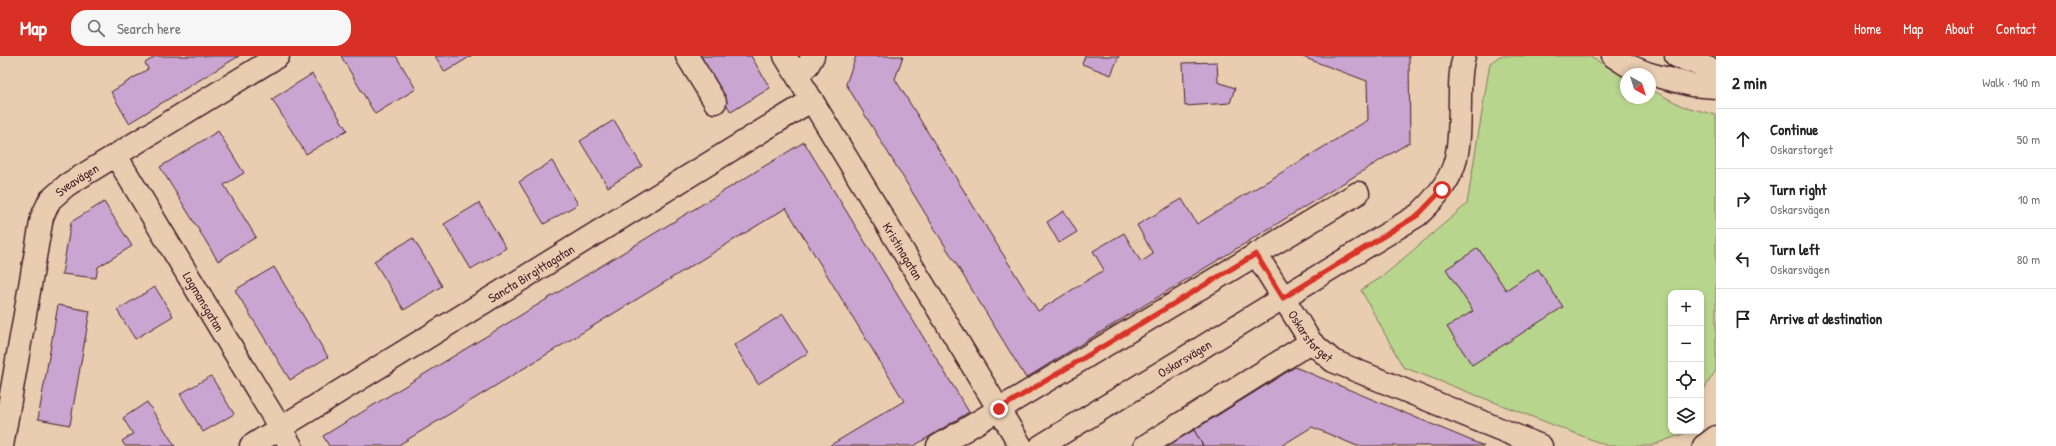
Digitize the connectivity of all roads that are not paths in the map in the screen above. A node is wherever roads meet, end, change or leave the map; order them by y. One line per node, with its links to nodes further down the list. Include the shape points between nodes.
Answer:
1 (278, 56): 15 (street, Sveavägen)
2 (687, 56): 14 (street)
3 (785, 56): 10 (street, Kristinagatan)
4 (813, 56): 10 (street)
5 (1464, 56): 18 (street, Oskarstorget, via 1460,78 1459,148 1452,173 1442,190 1418,215)
6 (1613, 56): 8 (street)
7 (1676, 56): 9 (street)
8 (1634, 68)
9 (1716, 71)
10 (797, 75): 13 (street, Kristinagatan)
11 (1656, 76): 12 (street, via 1691,85)
12 (1716, 87)
13 (812, 100): 20 (street, Kristinagatan); 21 (street, Sancta Birgittagatan)
14 (715, 102)
15 (116, 156): 21 (street, Lagmansgatan); 23 (street, Sveavägen, via 67,185 50,200 42,217)
16 (1358, 193): 17 (street)
17 (1256, 254): 18 (street); 20 (street)
18 (1283, 298): 19 (street, Oskarstorget); 27 (street, Oskarsvägen)
19 (1311, 342): 28 (street); 29 (street, Oskarstorget, via 1333,361)
20 (999, 409): 25 (street); 26 (street, Kristinagatan)
21 (286, 437): 24 (street, Sancta Birgittagatan)
22 (1716, 438): 30 (street)
23 (2, 446)
24 (251, 446)
25 (938, 446)
26 (1021, 446)
27 (1041, 446)
28 (1145, 446)
29 (1541, 446)
30 (1704, 446)

